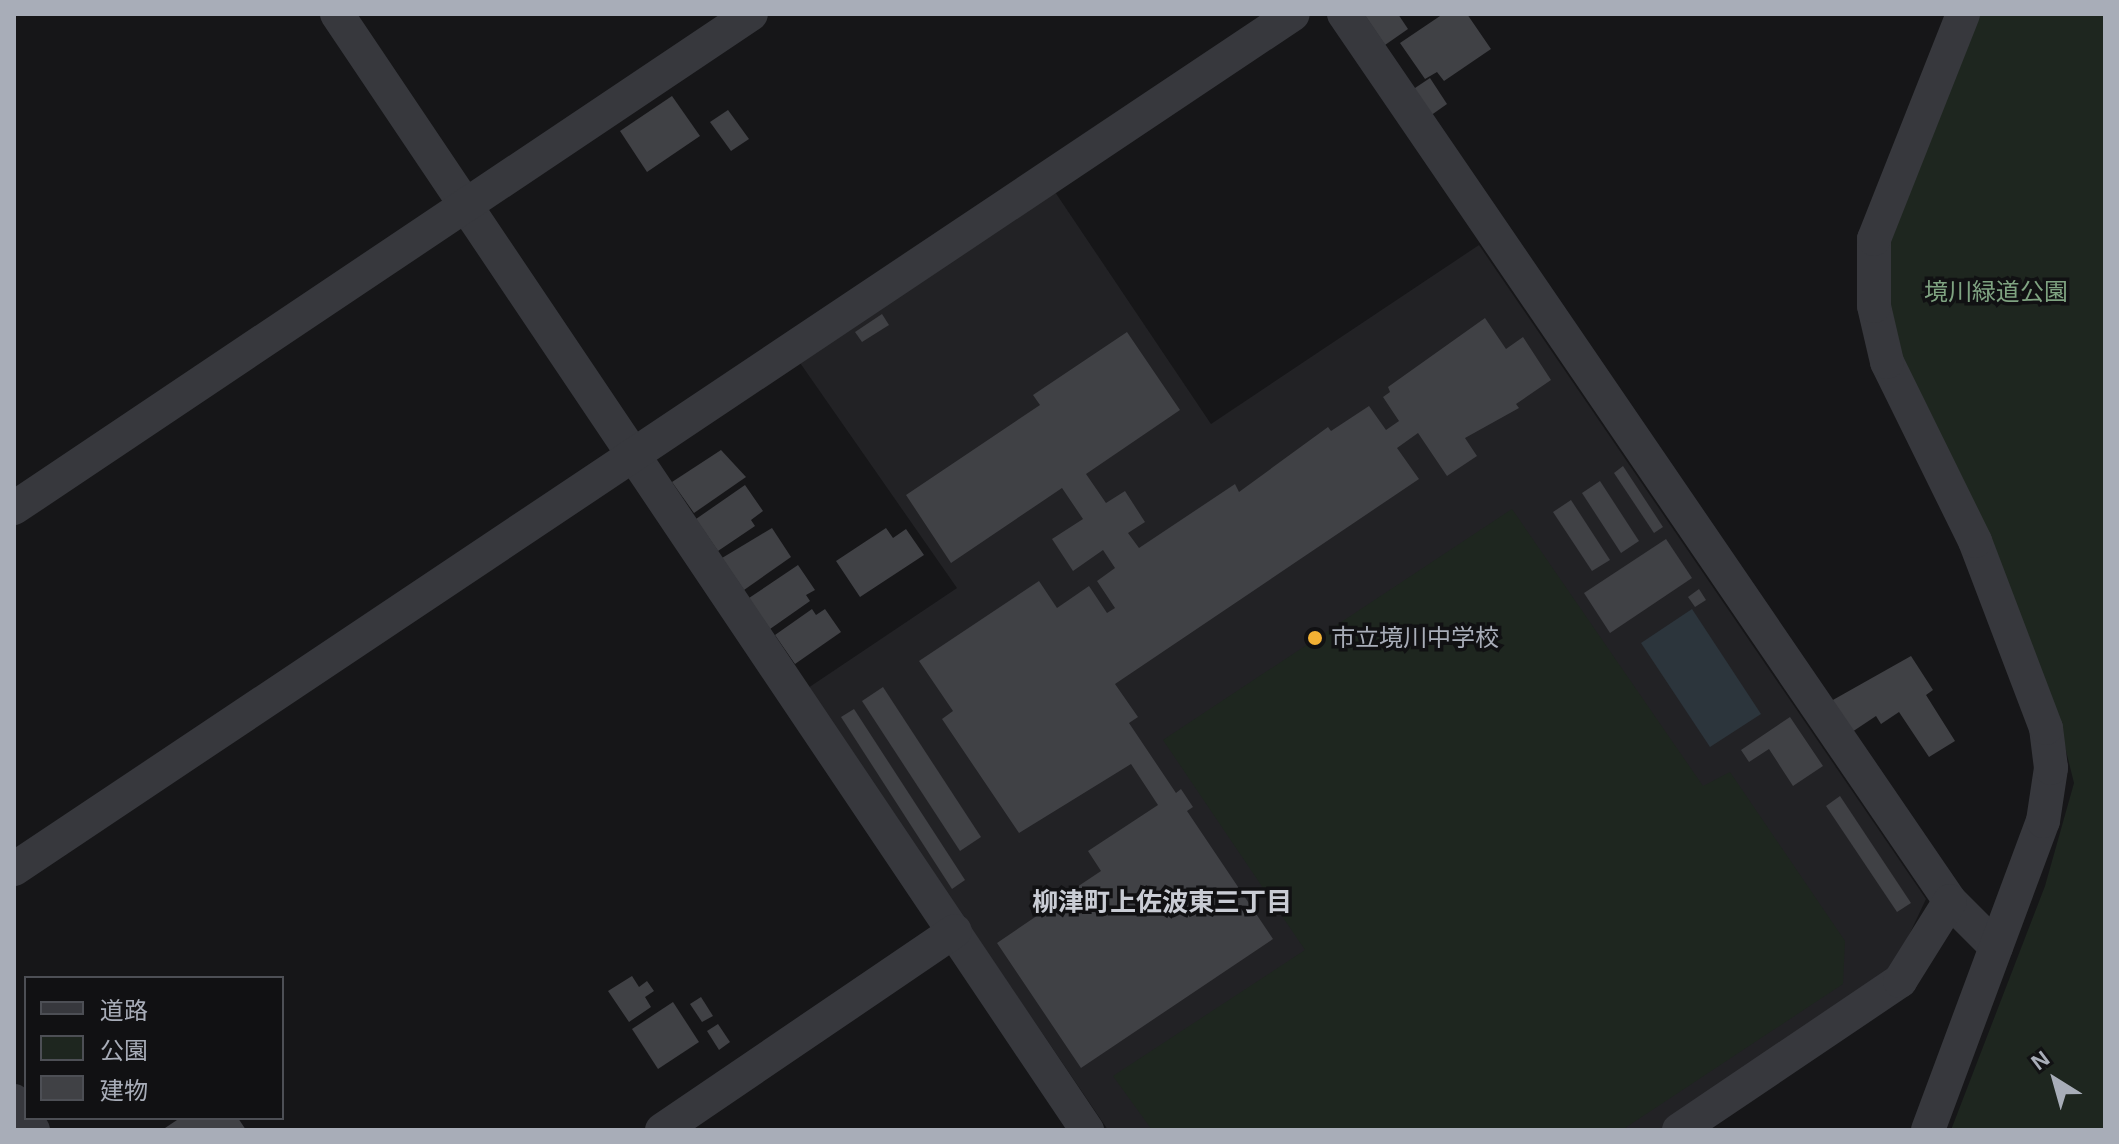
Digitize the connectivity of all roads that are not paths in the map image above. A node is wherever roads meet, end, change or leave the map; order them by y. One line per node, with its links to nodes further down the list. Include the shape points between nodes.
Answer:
1 (337, 14): 6 (street)
2 (751, 14): 6 (street)
3 (1293, 14): 7 (street)
4 (1344, 14): 10 (street)
5 (1963, 14): 12 (street, via 1874,239 1874,306 1887,362 1975,541 2046,728 2051,768 2043,821)
6 (468, 206): 7 (street); 8 (street)
7 (634, 455): 9 (street); 11 (street)
8 (14, 508)
9 (14, 869)
10 (1950, 901): 12 (street); 15 (street, via 1900,981)
11 (955, 931): 13 (street); 14 (street)
12 (1996, 947): 16 (street)
13 (662, 1130)
14 (1087, 1130)
15 (1679, 1130)
16 (1928, 1130)

